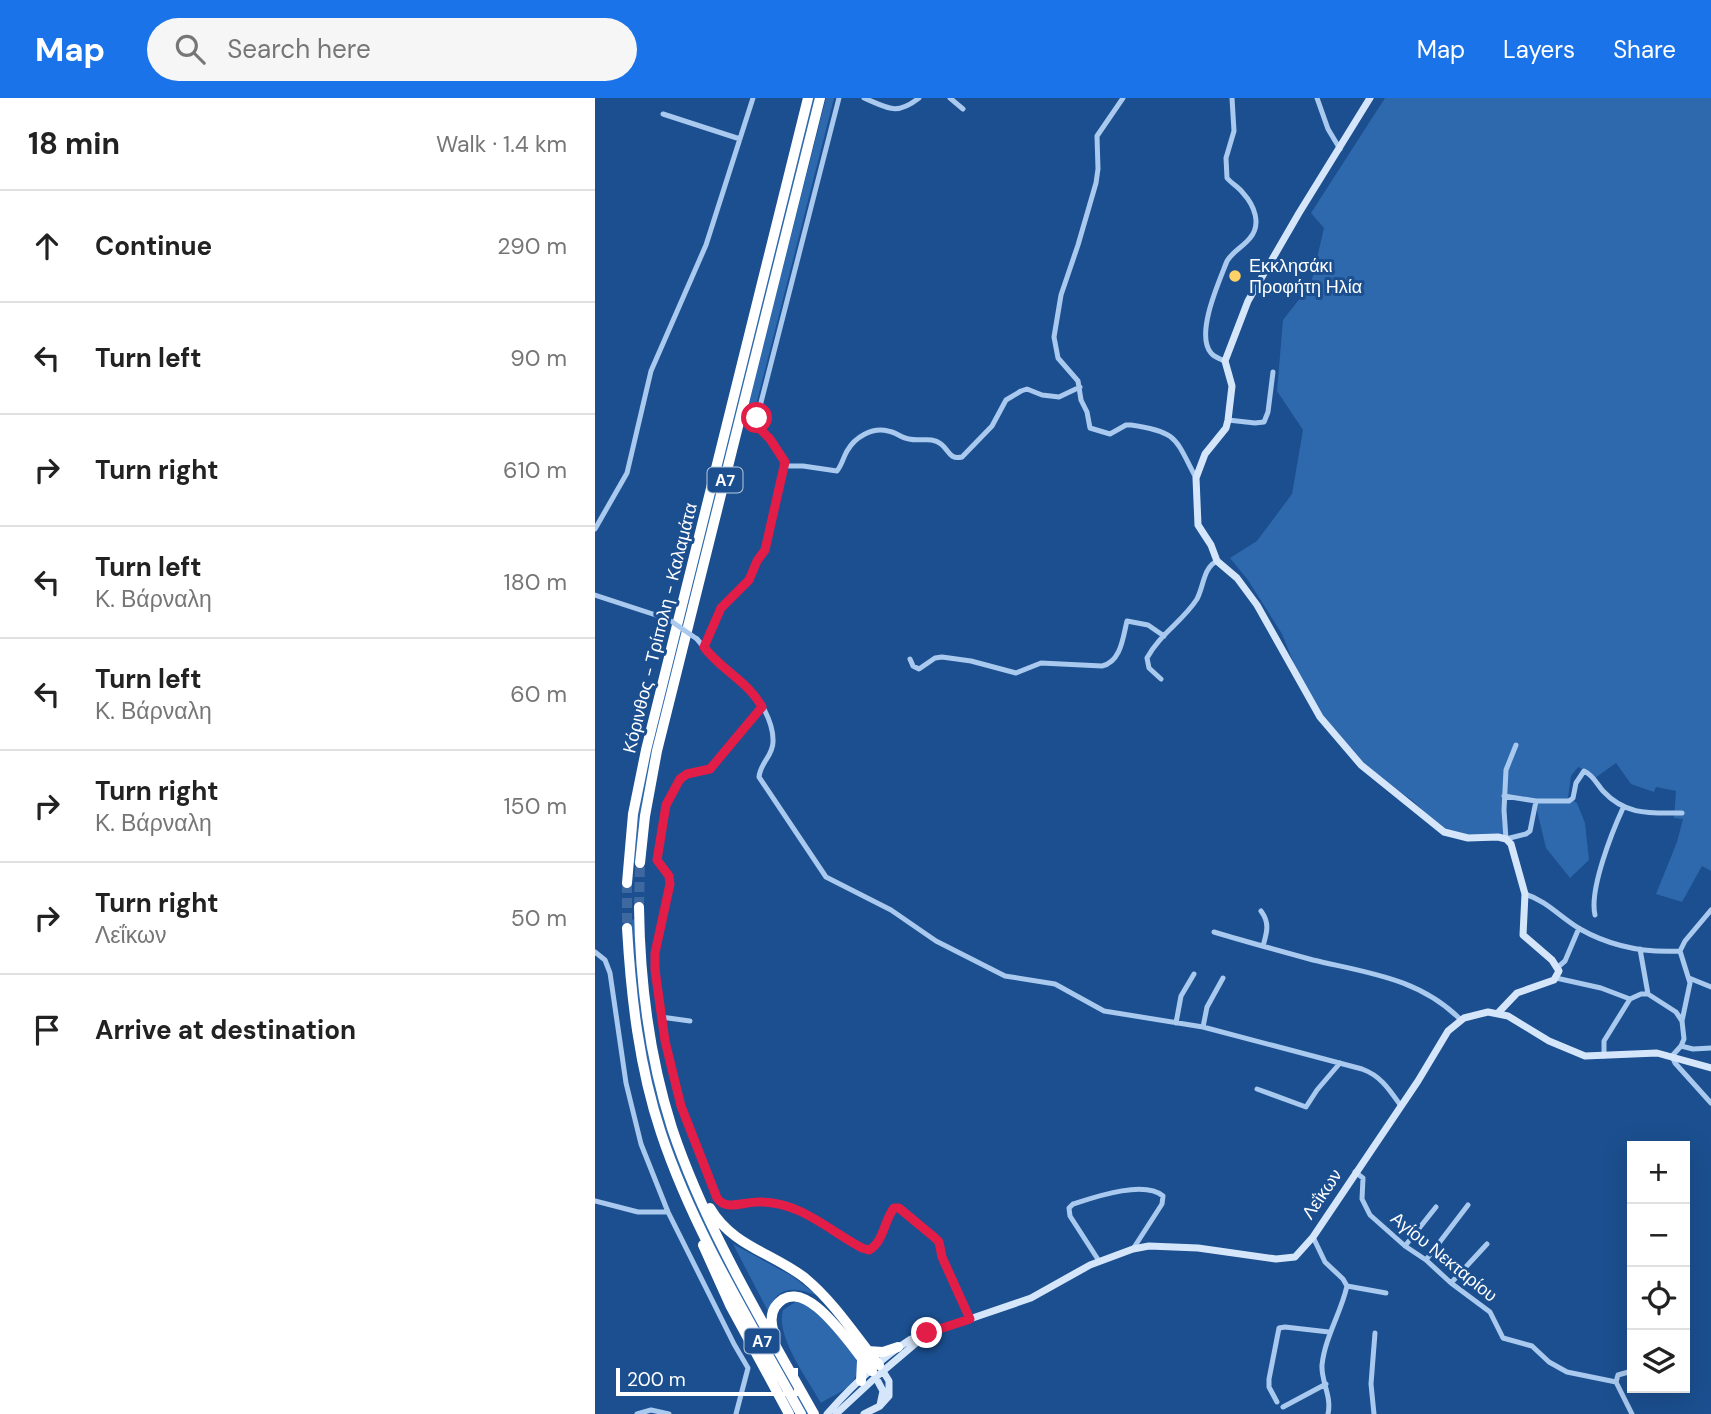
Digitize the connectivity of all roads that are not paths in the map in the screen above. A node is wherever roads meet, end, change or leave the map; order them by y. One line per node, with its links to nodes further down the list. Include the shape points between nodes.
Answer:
1 (753, 98): 15 (street)
2 (801, 98): 17 (highway)
3 (808, 98): 17 (highway, Κόρινθος - Τρίπολη - Καλαμάτα / Α7)
4 (820, 98): 40 (highway, Κόρινθος - Τρίπολη - Καλαμάτα / Α7, via 657,751)
5 (839, 98): 22 (street, via 757,418 758,427)
6 (864, 98): 7 (street, via 898,110)
7 (919, 98)
8 (950, 98): 13 (street)
9 (1123, 98): 20 (street, via 1097,136 1096,183 1055,318 1058,358 1074,373)
10 (1232, 98): 18 (street, via 1234,131 1226,158 1227,178 1246,195 1257,225 1227,261 1209,312 1205,342 1209,351)
11 (1317, 98): 16 (street)
12 (1370, 98): 16 (street)
13 (963, 109)
14 (663, 114): 15 (street)
15 (740, 139): 24 (street, via 706,245 651,371 627,473)
16 (1340, 149): 18 (street, via 1248,301)
17 (794, 151): 41 (highway, Κόρινθος - Τρίπολη - Καλαμάτα / Α7, via 646,750 633,814)
18 (1225, 361): 21 (street, via 1232,386)
19 (1273, 372): 21 (street, via 1264,422)
20 (1080, 387): 22 (street, via 1059,397 1021,391 1006,400 992,426 962,457 952,457 933,440 910,440 882,430 863,434 853,442 837,471); 23 (street, via 1090,428 1110,434 1131,425 1167,433 1176,439)
21 (1228, 420): 23 (street, via 1205,454)
22 (785, 466): 30 (street, via 765,550 749,580 721,608)
23 (1196, 478): 25 (street, via 1198,524)
24 (595, 529)
25 (1217, 561): 29 (street, via 1209,566 1196,599); 39 (street, via 1257,605 1319,717 1366,770 1444,831 1465,838)
26 (595, 595): 30 (street, bridge, via 668,619)
27 (1129, 611): 28 (street)
28 (1127, 621): 29 (street, via 1148,625); 31 (street, via 1115,659 1102,666 1041,663 1016,673 942,657 919,669)
29 (1164, 636): 32 (street, via 1147,657 1149,668)
30 (704, 647): 33 (street, via 749,688)
31 (910, 659)
32 (1161, 679)
33 (762, 707): 63 (street, via 710,769 680,779 666,805 657,860 670,884 655,953); 67 (street, via 773,746 759,776 826,877 1005,976 1055,984 1104,1011)
34 (1515, 745): 35 (street, via 1506,770)
35 (1504, 796): 36 (street); 39 (street)
36 (1535, 801): 37 (street, via 1573,799 1584,771); 39 (street, via 1530,831)
37 (1623, 808): 38 (street); 46 (street, via 1602,869)
38 (1682, 813)
39 (1506, 839): 42 (street, via 1513,848)
40 (640, 863)
41 (627, 883)
42 (1525, 894): 48 (street); 54 (street, via 1523,935)
43 (639, 907): 78 (highway, Α7, via 648,1027)
44 (1261, 911): 50 (street, via 1268,928)
45 (1711, 911): 52 (street)
46 (1595, 915)
47 (627, 928): 79 (highway, Α7, via 638,1038)
48 (1579, 928): 51 (street); 54 (street)
49 (1214, 932): 50 (street)
50 (1263, 946): 64 (street, via 1412,986)
51 (1640, 950): 52 (street); 60 (street)
52 (1680, 951): 58 (street)
53 (595, 953): 84 (street, via 608,966 635,1123)
54 (1558, 967): 57 (street)
55 (1194, 974): 67 (street, via 1181,996)
56 (1223, 978): 68 (street, via 1209,1003)
57 (1556, 978): 61 (street); 62 (street, via 1517,993)
58 (1689, 978): 59 (street); 66 (street)
59 (1711, 987)
60 (1648, 994): 61 (street); 66 (street, via 1677,1012)
61 (1630, 999): 71 (street, via 1607,1036)
62 (1498, 1013): 64 (street); 71 (street, via 1577,1054)
63 (661, 1017): 65 (street); 94 (street, via 681,1106 717,1198 725,1205 767,1202 792,1206 869,1250 878,1242 890,1212 903,1210 939,1242)
64 (1461, 1020): 77 (street, Λεΐκων, via 1448,1031)
65 (689, 1021)
66 (1682, 1021): 69 (street)
67 (1176, 1023): 68 (street)
68 (1203, 1027): 73 (street)
69 (1681, 1046): 70 (street); 72 (street)
70 (1711, 1048)
71 (1604, 1056): 72 (street, via 1650,1052)
72 (1672, 1056): 74 (street); 76 (street)
73 (1340, 1063): 75 (street, via 1306,1107); 77 (street, via 1377,1076)
74 (1711, 1068)
75 (1257, 1089)
76 (1711, 1103)
77 (1401, 1106): 80 (street, Λεΐκων)
78 (680, 1149): 99 (highway, via 725,1228 803,1277 831,1303); 101 (highway, Α7, via 711,1221)
79 (669, 1153): 112 (highway, via 718,1280); 113 (highway, Α7, via 704,1234)
80 (1356, 1172): 85 (street, Λεΐκων); 87 (street, Αγίου Νεκταρίου, via 1363,1178 1361,1195 1368,1212)
81 (595, 1201): 84 (street, via 638,1212)
82 (1468, 1205): 89 (street)
83 (1436, 1207): 87 (street)
84 (668, 1212): 111 (street, via 747,1363)
85 (1313, 1237): 88 (street, Λεΐκων, via 1299,1254 1287,1259 1203,1248); 92 (street, via 1325,1262)
86 (1487, 1244): 91 (street)
87 (1405, 1246): 89 (street, Αγίου Νεκταρίου)
88 (1133, 1248): 90 (street, Λεΐκων); 90 (street, via 1162,1204 1159,1192 1131,1190 1073,1204 1071,1218)
89 (1426, 1260): 91 (street, Αγίου Νεκταρίου)
90 (1099, 1261): 94 (street, Λεΐκων, via 1031,1298)
91 (1451, 1283): 104 (street, Αγίου Νεκταρίου, via 1490,1312 1503,1338 1532,1346 1567,1371)
92 (1347, 1286): 93 (street); 96 (street)
93 (1387, 1293)
94 (970, 1319): 95 (street, Λεΐκων)
95 (935, 1331): 98 (street, Λεΐκων); 100 (street, Λεΐκων)
96 (1329, 1332): 105 (street, via 1322,1367); 106 (street, via 1279,1328 1269,1379)
97 (1375, 1334): 117 (street)
98 (898, 1347): 99 (highway); 100 (street, Λεΐκων)
99 (865, 1356): 100 (highway); 101 (highway, via 816,1305 792,1297 780,1302 771,1319); 103 (highway)
100 (877, 1371): 103 (street, Λεΐκων); 108 (street, Λεΐκων); 115 (street, via 889,1381 890,1391 886,1401)
101 (790, 1372): 114 (highway, Α7)
102 (1627, 1372): 104 (street, via 1618,1375)
103 (861, 1381): 108 (street, Λεΐκων)
104 (1616, 1382): 118 (street)
105 (1326, 1384): 107 (street); 116 (street)
106 (1276, 1402)
107 (1283, 1407)
108 (831, 1413)
109 (637, 1414): 110 (street, via 653,1410)
110 (669, 1414)
111 (736, 1414)
112 (789, 1414)
113 (801, 1414)
114 (814, 1414)
115 (864, 1414)
116 (1328, 1414)
117 (1374, 1414)
118 (1632, 1414)

